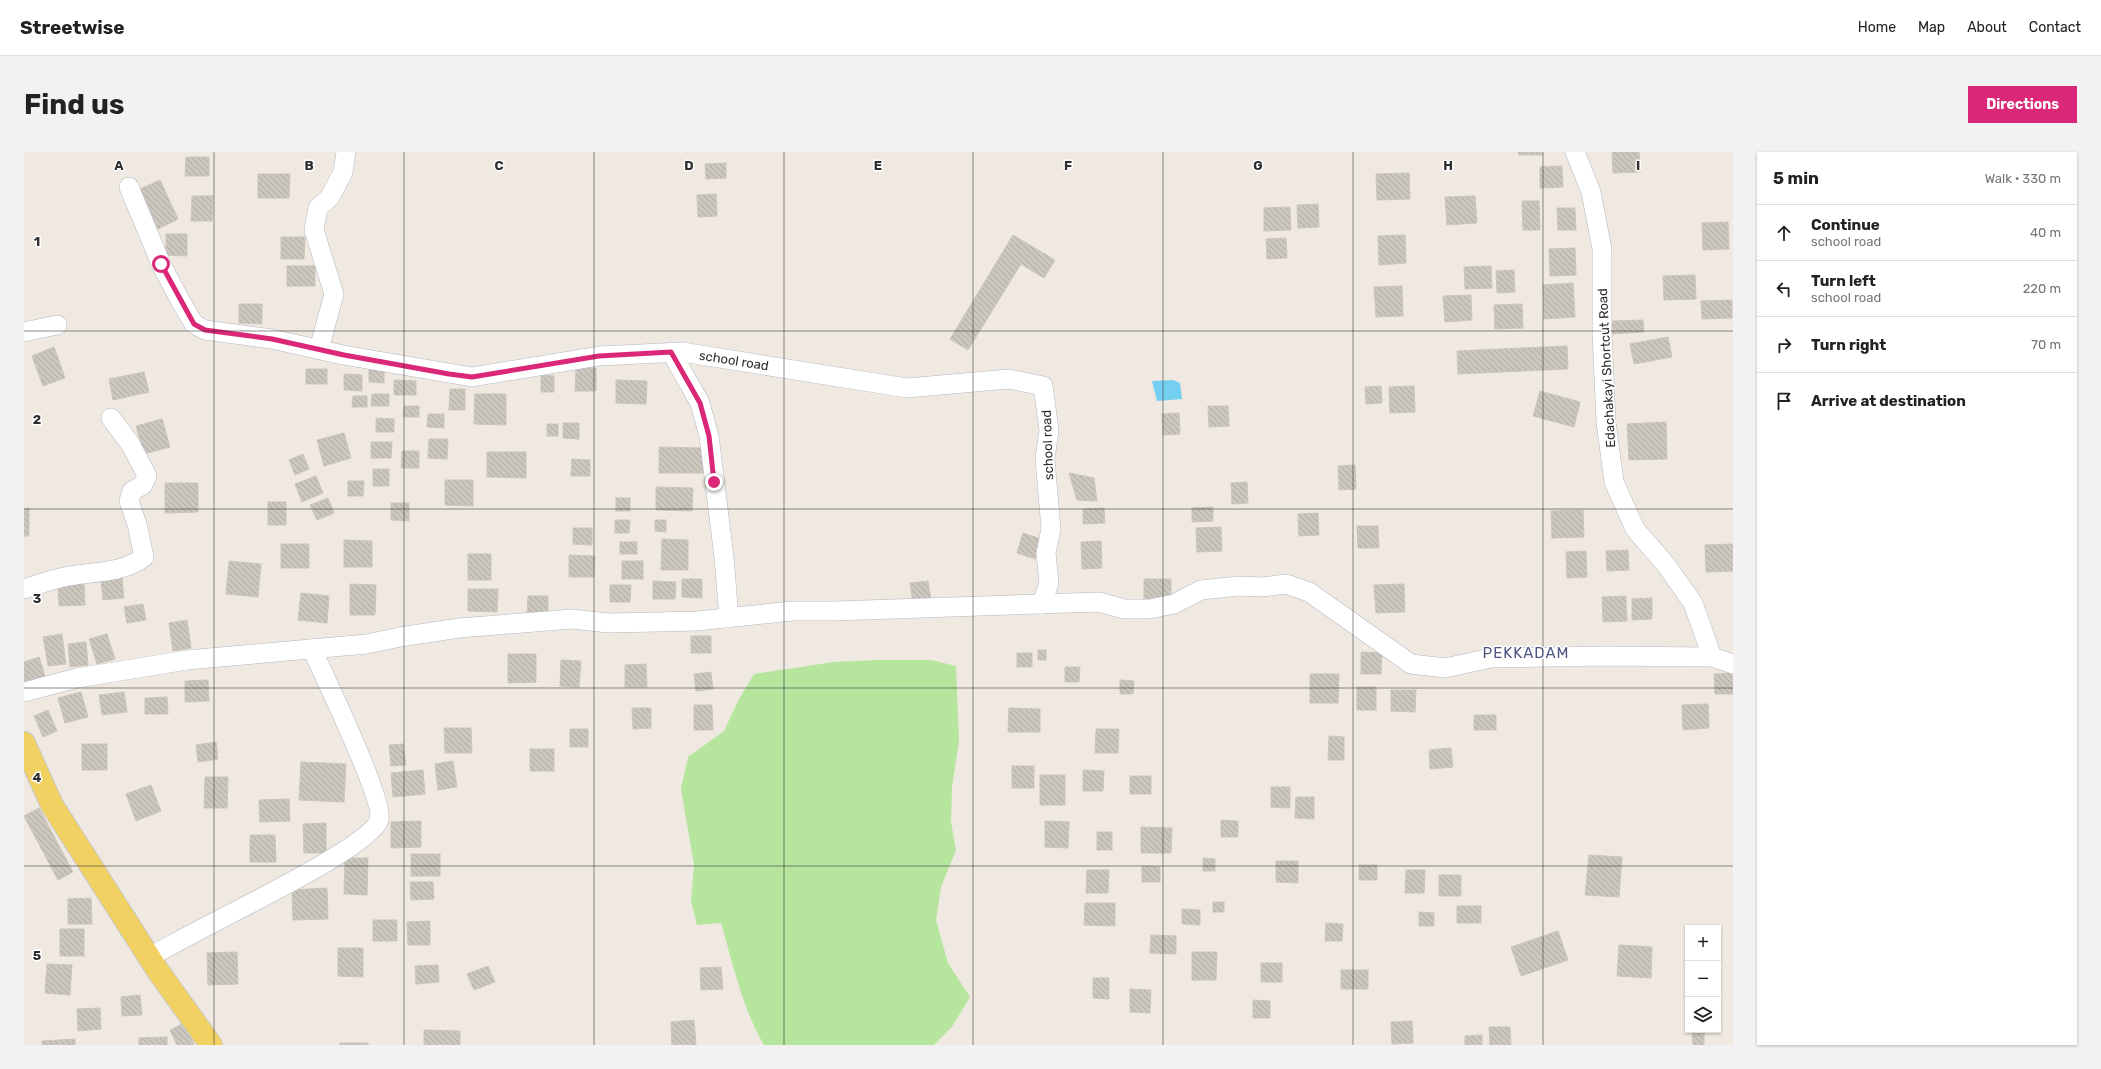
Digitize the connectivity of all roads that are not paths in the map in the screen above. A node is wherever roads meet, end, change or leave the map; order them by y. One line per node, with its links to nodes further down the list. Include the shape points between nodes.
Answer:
1 (346, 152): 6 (street, via 343,172 330,197 318,208 314,230 334,294)
2 (1575, 152): 13 (street, Edachakayi Shortcut Road, via 1591,192 1602,248 1602,333 1614,482 1635,529 1666,565 1693,603)
3 (129, 187): 6 (street, school road, via 161,264 194,324 205,330)
4 (57, 325): 5 (street)
5 (24, 332)
6 (319, 349): 7 (street, school road, via 472,377 599,356)
7 (671, 352): 10 (street, school road, via 907,388 1009,379 1043,386 1049,430 1045,459 1051,529 1046,553 1049,583); 11 (street, via 700,403 709,436)
8 (111, 418): 9 (street, via 131,445 147,476 143,485 132,491 129,501 144,557 135,564 61,578)
9 (24, 589)
10 (1042, 604): 11 (street, via 792,611); 13 (street, via 1099,602 1124,609 1150,609 1174,604 1202,590 1286,584 1309,592 1411,664 1445,668 1491,658)
11 (729, 618): 12 (street, via 608,623 572,619 459,628 366,644)
12 (312, 649): 15 (street, via 187,660 77,678); 17 (street, via 351,732 378,809 379,820 359,841 336,856)
13 (1712, 657): 14 (street)
14 (1733, 664)
15 (24, 692)
16 (24, 743): 17 (main road, via 52,805)
17 (149, 957): 18 (main road)
18 (212, 1045)

